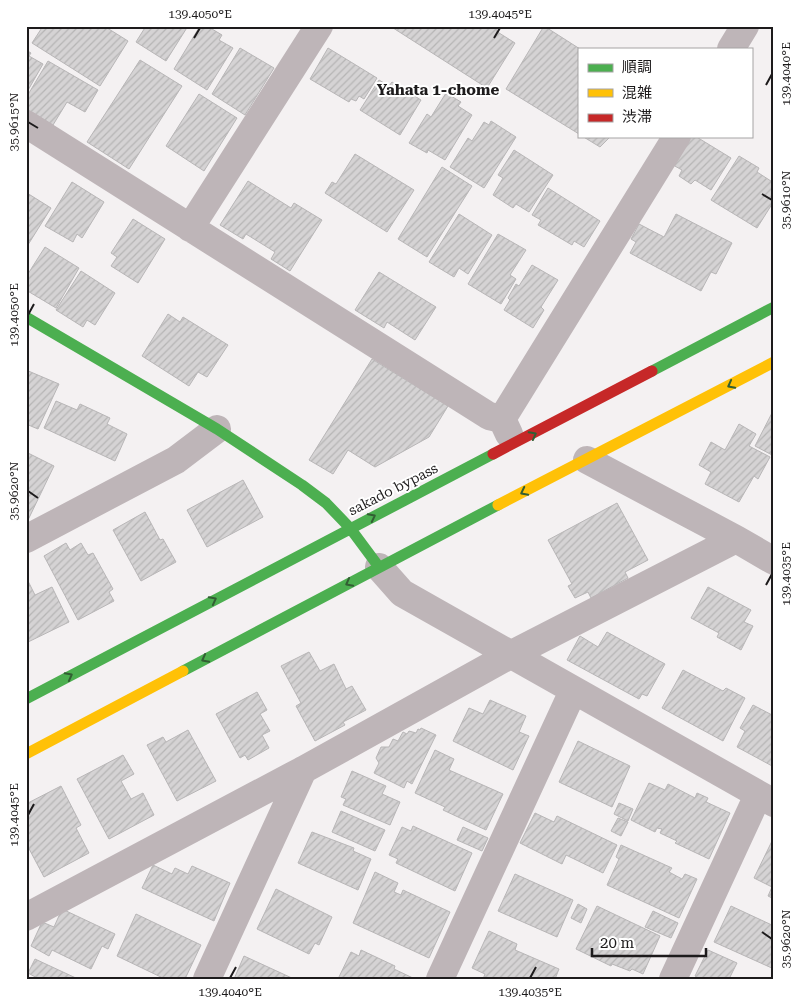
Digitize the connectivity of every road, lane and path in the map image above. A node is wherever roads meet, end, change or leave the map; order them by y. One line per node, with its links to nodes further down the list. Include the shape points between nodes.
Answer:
1 (319, 26): 6 (street)
2 (745, 26): 3 (street)
3 (732, 48)
4 (26, 124): 6 (street)
5 (676, 138): 10 (street)
6 (190, 228): 10 (street, via 488,416)
7 (774, 307): 12 (main road, sakado bypass, one-way to 7)
8 (26, 317): 11 (main road)
9 (774, 362): 13 (main road, one-way to 13)
10 (502, 419): 12 (street)
11 (216, 429): 14 (main road, via 302,485 326,503); 15 (street, via 176,460)
12 (514, 445): 14 (main road, sakado bypass, one-way to 12)
13 (587, 460): 16 (street); 18 (main road, one-way to 18)
14 (350, 528): 18 (main road); 21 (main road, sakado bypass, one-way to 14)
15 (26, 539)
16 (736, 539): 17 (street); 19 (street)
17 (774, 560)
18 (379, 567): 19 (street, via 402,593); 22 (main road, one-way to 22)
19 (512, 654): 20 (street); 23 (street)
20 (573, 691): 24 (street); 27 (street)
21 (26, 699)
22 (26, 754)
23 (303, 770): 25 (street); 26 (street)
24 (766, 799): 28 (street)
25 (26, 917)
26 (207, 979)
27 (440, 979)
28 (673, 979)

